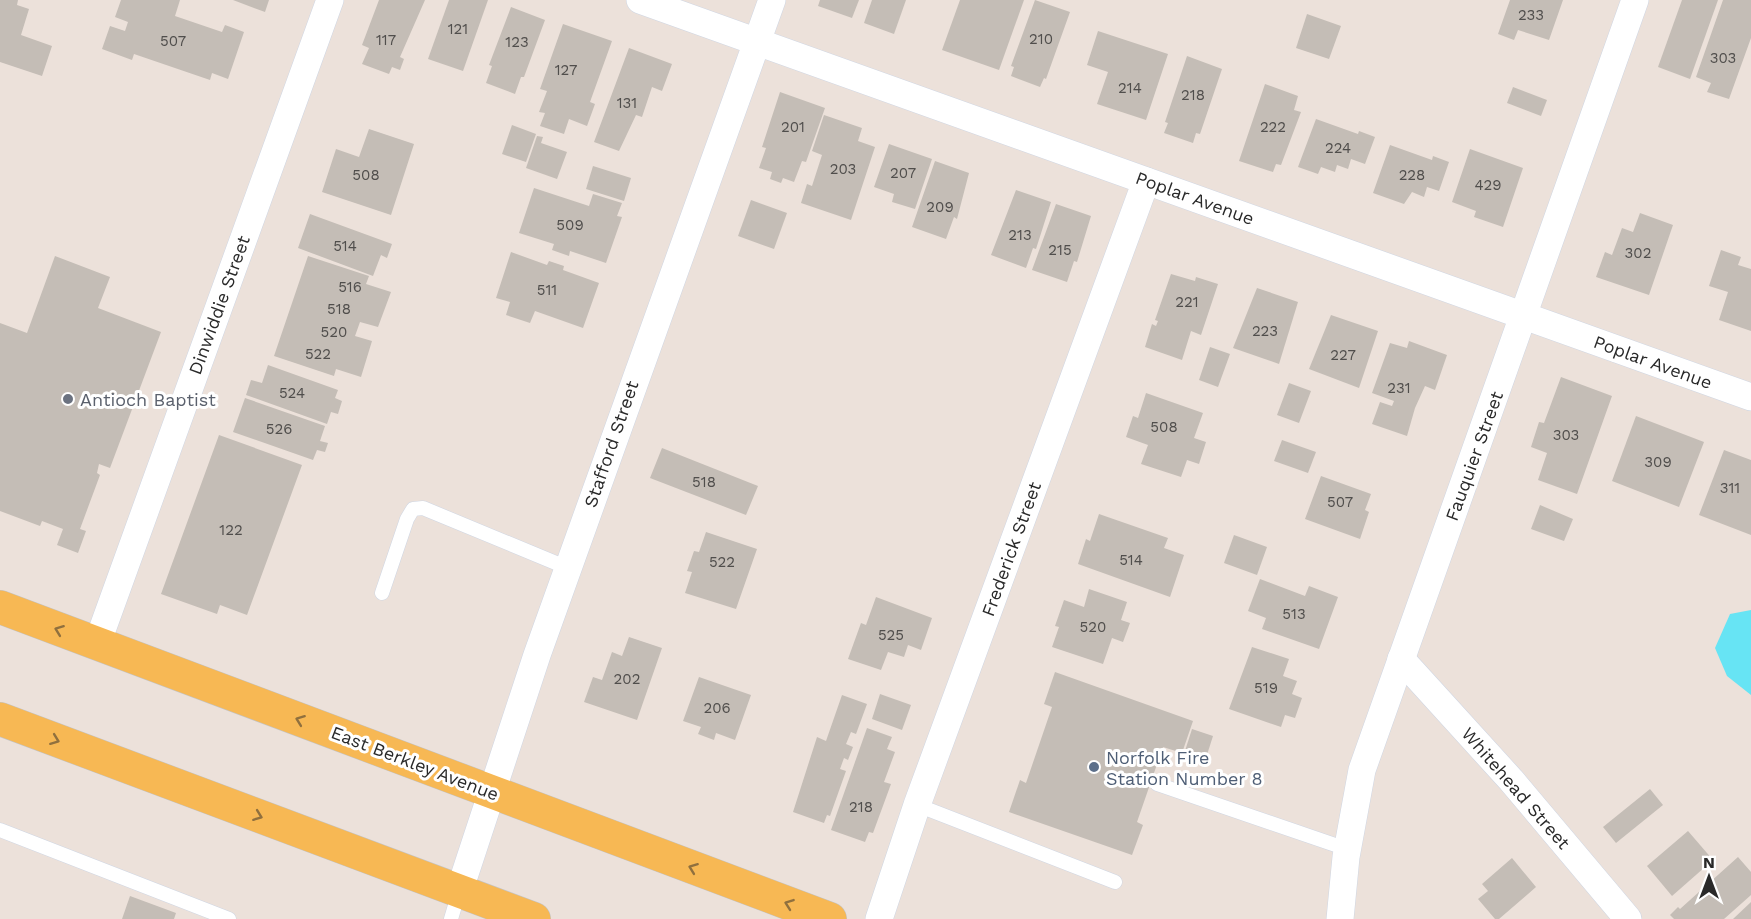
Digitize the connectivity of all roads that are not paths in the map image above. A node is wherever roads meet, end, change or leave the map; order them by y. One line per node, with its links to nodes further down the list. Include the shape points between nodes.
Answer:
1 (330, 0): 12 (street, Dinwiddie Street)
2 (640, 0): 5 (street, Poplar Avenue)
3 (772, 0): 5 (street, Stafford Street)
4 (1635, 0): 7 (street, Fauquier Street)
5 (757, 42): 6 (street, Poplar Avenue); 9 (street, Stafford Street)
6 (1146, 181): 7 (street, Poplar Avenue); 17 (street, Frederick Street)
7 (1524, 316): 8 (street, Poplar Avenue); 13 (street, Fauquier Street)
8 (1751, 397)
9 (568, 568): 10 (lane, via 423,508 412,509); 16 (street, Stafford Street)
10 (382, 592)
11 (0, 607): 12 (main road, East Berkley Avenue, one-way to 11)
12 (97, 644): 16 (main road, East Berkley Avenue, one-way to 12)
13 (1401, 659): 19 (street, Fauquier Street, via 1362,770); 27 (street, Whitehead Street, via 1511,780)
14 (0, 719): 21 (main road, one-way to 21)
15 (1157, 784): 19 (lane)
16 (492, 793): 21 (street, Stafford Street); 24 (main road, East Berkley Avenue, one-way to 16)
17 (917, 805): 20 (lane); 25 (street, Frederick Street)
18 (0, 830): 22 (lane)
19 (1347, 849): 26 (street, Fauquier Street)
20 (1115, 882)
21 (455, 906): 23 (main road)
22 (229, 919)
23 (534, 919)
24 (830, 919)
25 (879, 919)
26 (1340, 919)
27 (1628, 919)

